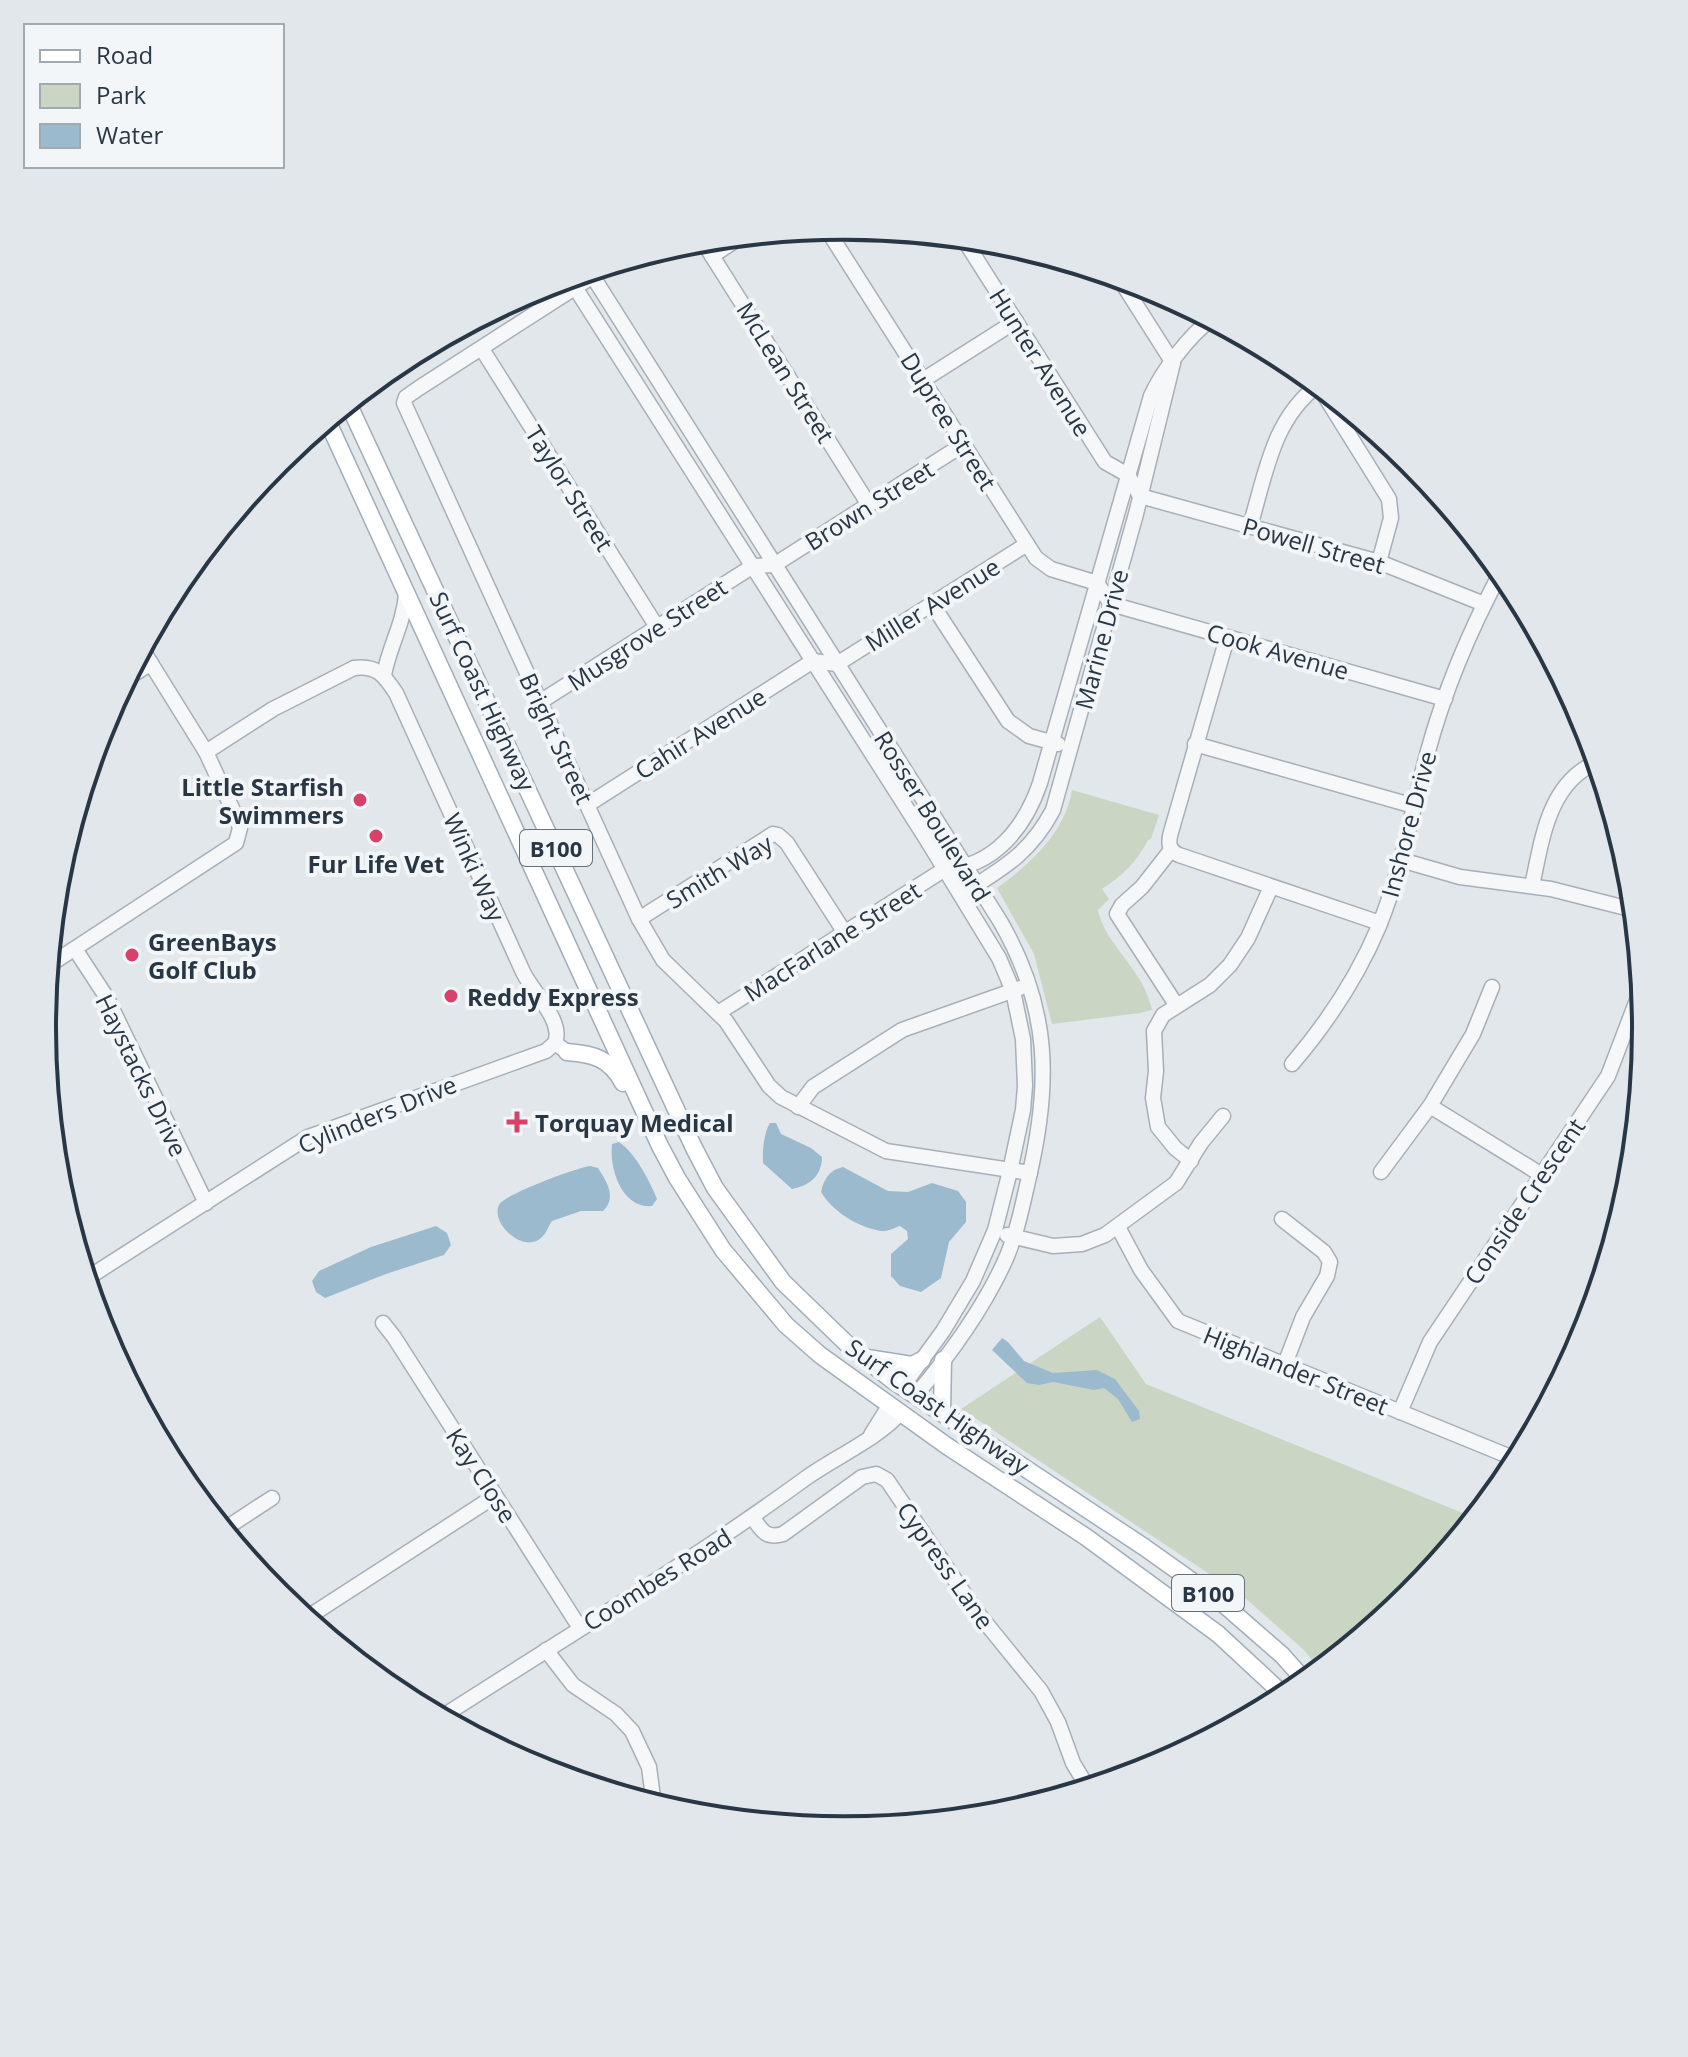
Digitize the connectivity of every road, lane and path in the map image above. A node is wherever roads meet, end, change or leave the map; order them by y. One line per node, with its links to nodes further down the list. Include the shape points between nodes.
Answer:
1 (834, 240): 14 (street, Dupree Street)
2 (720, 251): 5 (street)
3 (972, 251): 10 (street, Hunter Avenue)
4 (710, 253): 5 (street, McLean Street)
5 (712, 256): 24 (street, McLean Street)
6 (595, 281): 28 (street, Rosser Boulevard)
7 (575, 288): 29 (street, Rosser Boulevard)
8 (1129, 294): 13 (street)
9 (556, 295): 12 (street, Bright Street)
10 (1016, 321): 14 (street); 22 (street, Hunter Avenue, via 1105,462)
11 (1203, 327): 13 (street, Marine Drive)
12 (482, 349): 36 (street, Taylor Street); 45 (street, Bright Street, via 406,397 405,408)
13 (1173, 363): 22 (street, Marine Drive, via 1151,396); 23 (street, Marine Drive)
14 (923, 380): 21 (street, Dupree Street)
15 (1309, 392): 25 (street, via 1278,434)
16 (357, 409): 91 (main road, Surf Coast Highway / B100, via 715,1188 783,1282)
17 (1335, 412): 27 (street, via 1389,499 1391,518)
18 (331, 430): 20 (main road, Surf Coast Highway / B100)
19 (326, 435): 20 (main road)
20 (337, 442): 32 (main road, Surf Coast Highway / B100)
21 (964, 444): 24 (street, Brown Street); 26 (street, Dupree Street)
22 (1128, 475): 23 (street); 30 (street, Marine Drive)
23 (1140, 496): 25 (street, Powell Street); 34 (street, Marine Drive)
24 (869, 505): 28 (street, Brown Street)
25 (1250, 526): 27 (street, Powell Street)
26 (1027, 544): 30 (street, Dupree Street, via 1051,569); 33 (street, Miller Avenue)
27 (1379, 562): 35 (street, Powell Street)
28 (774, 565): 29 (street); 41 (street, Rosser Boulevard)
29 (753, 566): 36 (street, Musgrove Street); 39 (street, Rosser Boulevard)
30 (1097, 583): 34 (street); 46 (street, Marine Drive)
31 (1494, 585): 35 (street, Inshore Drive)
32 (406, 594): 43 (street); 78 (main road, Surf Coast Highway / B100)
33 (932, 604): 41 (street, Miller Avenue); 46 (street, via 1008,721 1021,732)
34 (1111, 604): 37 (street, Cook Avenue); 48 (street, Marine Drive)
35 (1484, 604): 44 (street, Inshore Drive)
36 (657, 627): 45 (street, Musgrove Street)
37 (1227, 638): 44 (street, Cook Avenue); 47 (street)
38 (148, 659): 40 (street)
39 (813, 661): 41 (street); 51 (street, Cahir Avenue); 56 (street, Rosser Boulevard)
40 (151, 663): 42 (street); 49 (street)
41 (837, 664): 55 (street, Rosser Boulevard)
42 (144, 668)
43 (384, 675): 49 (street, via 354,668 273,709); 73 (street, Winki Way, via 523,972 554,1020)
44 (1445, 699): 52 (street, Inshore Drive)
45 (540, 702): 51 (street, Bright Street)
46 (1052, 742): 48 (street); 55 (street, Marine Drive, via 1027,816 1006,842)
47 (1195, 744): 52 (street); 53 (street)
48 (1072, 747): 57 (street, Marine Drive, via 1044,827 1022,854)
49 (206, 752): 65 (street, via 240,828 236,843)
50 (1587, 768): 58 (street, via 1554,802)
51 (587, 805): 62 (street, Bright Street)
52 (1414, 806): 54 (street, Inshore Drive)
53 (1171, 850): 59 (street); 70 (street, via 1117,914)
54 (1401, 860): 58 (street, via 1471,880); 63 (street, Inshore Drive)
55 (967, 868): 56 (street); 57 (street, Rosser Boulevard)
56 (945, 869): 60 (street, Rosser Boulevard); 64 (street, MacFarlane Street)
57 (977, 884): 60 (street, Marine Drive); 67 (street, Rosser Boulevard)
58 (1532, 886): 61 (street)
59 (1271, 887): 63 (street); 70 (street, via 1230,965)
60 (961, 895): 69 (street, Rosser Boulevard)
61 (1622, 906)
62 (639, 919): 64 (street, Smith Way, via 773,834 787,843); 71 (street, Bright Street, via 663,960)
63 (1380, 923): 74 (street, Inshore Drive, via 1326,1021)
64 (845, 933): 71 (street, MacFarlane Street)
65 (75, 949): 66 (street); 84 (street, Haystacks Drive, via 107,998)
66 (60, 959)
67 (1030, 984): 69 (street); 82 (street, Rosser Boulevard, via 1045,1071)
68 (1492, 987): 75 (street, via 1473,1034)
69 (1013, 991): 76 (street, via 902,1030 819,1082); 80 (street, Rosser Boulevard, via 1025,1064 1023,1110)
70 (1177, 1006): 79 (street, via 1163,1015 1154,1031 1153,1098 1158,1127)
71 (718, 1013): 76 (street, Bright Street, via 769,1086)
72 (1631, 1015): 83 (street, Conside Crescent, via 1608,1076)
73 (561, 1048): 78 (main road, via 611,1065); 84 (street, Cylinders Drive, via 308,1137)
74 (1292, 1064)
75 (1430, 1106): 81 (street); 83 (street)
76 (798, 1107): 80 (street, Bright Street, via 886,1151)
77 (1223, 1116): 79 (street)
78 (660, 1146): 96 (main road, Surf Coast Highway / B100, via 698,1213 751,1287 820,1355)
79 (1191, 1161): 86 (street, via 1176,1183)
80 (1010, 1171): 82 (street, Bright Street); 87 (street, Rosser Boulevard)
81 (1381, 1172)
82 (1030, 1173): 88 (street, Rosser Boulevard)
83 (1542, 1175): 98 (street, Conside Crescent, via 1430,1342)
84 (206, 1203): 89 (street, Cylinders Drive)
85 (1282, 1219): 94 (street, via 1330,1262)
86 (1118, 1227): 88 (street, via 1082,1244 1053,1246); 94 (street, Highlander Street, via 1178,1321)
87 (995, 1230): 88 (street); 92 (street, Rosser Boulevard, via 973,1281)
88 (1014, 1238): 93 (street, Rosser Boulevard, via 991,1288)
89 (95, 1273)
90 (383, 1323): 100 (street, Kay Close)
91 (865, 1358): 92 (main road, via 912,1365); 95 (main road, Surf Coast Highway / B100)
92 (922, 1360): 95 (street, Rosser Boulevard)
93 (943, 1360): 95 (street, Rosser Boulevard); 97 (main road)
94 (1285, 1364): 98 (street, Highlander Street)
95 (910, 1390): 96 (main road); 97 (main road, Surf Coast Highway / B100)
96 (894, 1409): 103 (street, Coombes Road, via 871,1435); 105 (main road, Surf Coast Highway / B100)
97 (942, 1412): 102 (main road, Surf Coast Highway / B100)
98 (1400, 1412): 99 (street, Highlander Street)
99 (1506, 1455)
100 (495, 1496): 106 (street); 107 (street, Kay Close)
101 (272, 1498): 104 (street)
102 (1099, 1517): 105 (main road); 109 (main road, Surf Coast Highway / B100, via 1220,1601)
103 (753, 1518): 107 (street, Coombes Road); 112 (street, Cypress Lane, via 764,1533 783,1534 862,1477 876,1474 887,1480 976,1611 1041,1691)
104 (232, 1524)
105 (1086, 1537): 110 (main road, Surf Coast Highway / B100, via 1218,1634)
106 (315, 1613)
107 (580, 1628): 108 (street, Coombes Road)
108 (546, 1650): 111 (street, Coombes Road); 113 (street, via 573,1685 632,1731 649,1767)
109 (1298, 1673)
110 (1276, 1688)
111 (450, 1711)
112 (1083, 1779)
113 (652, 1793)

